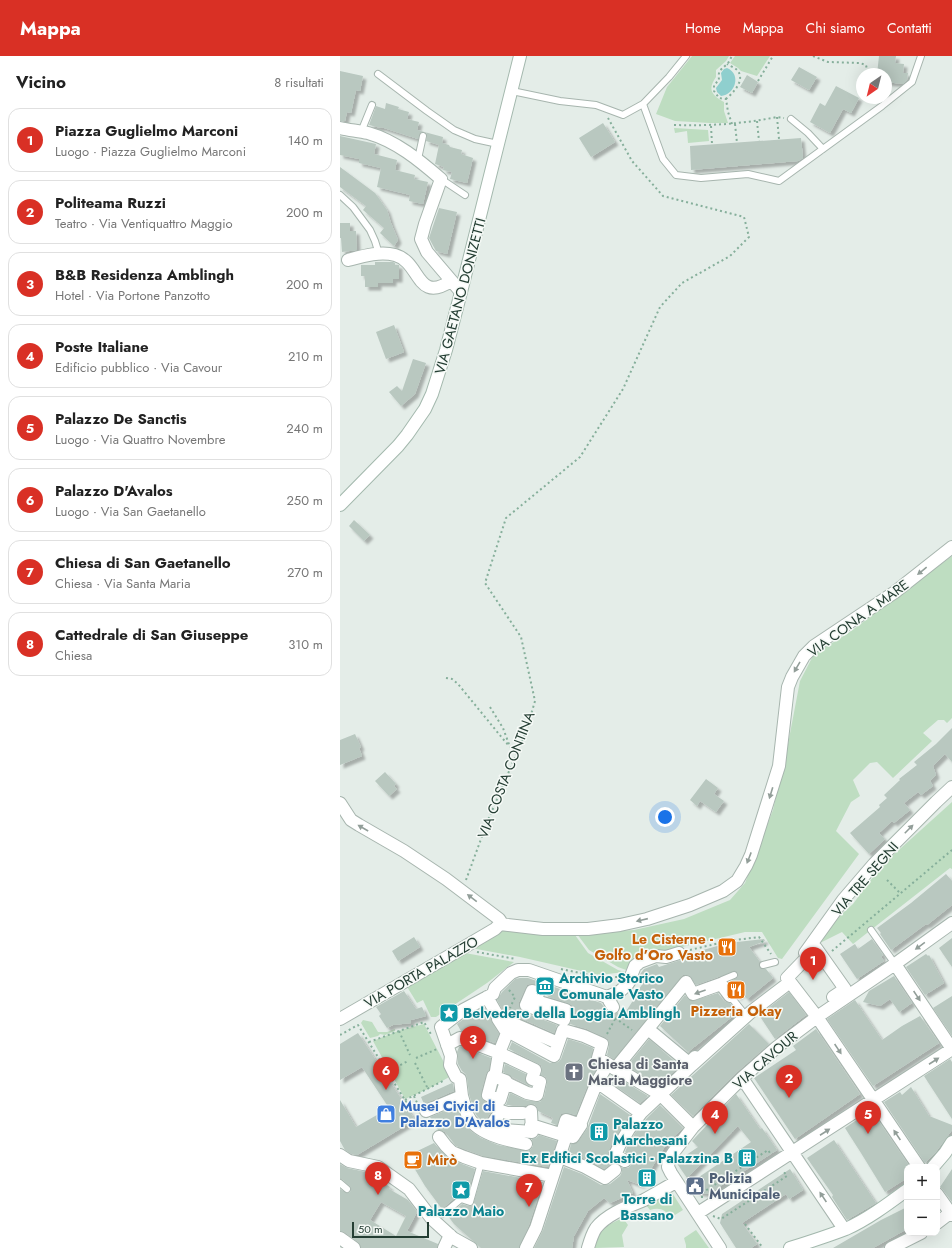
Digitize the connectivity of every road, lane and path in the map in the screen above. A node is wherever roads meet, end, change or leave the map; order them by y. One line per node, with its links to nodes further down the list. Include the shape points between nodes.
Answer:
1 (520, 56): 13 (street, VIA GAETANO DONIZETTI)
2 (686, 56): 15 (lane)
3 (732, 56): 7 (path)
4 (773, 56): 12 (path)
5 (813, 56): 8 (path, via 828,62 860,63 866,65)
6 (921, 56): 33 (lane, via 912,82)
7 (727, 64): 10 (path, via 738,71); 14 (path, via 720,69 719,80 714,85 714,91 719,98)
8 (867, 68)
9 (378, 74): 31 (lane, via 454,130 475,139)
10 (740, 79): 11 (path); 14 (path, via 737,87)
11 (744, 81)
12 (758, 81)
13 (512, 91): 17 (lane); 31 (street, VIA GAETANO DONIZETTI)
14 (726, 99): 21 (path)
15 (643, 104): 17 (lane, via 623,115); 33 (lane, via 663,159 676,175 700,178 748,174 779,181)
16 (372, 105): 26 (lane)
17 (601, 107): 47 (path, VIA COSTA CONTINA, via 632,161 663,196 744,217 748,237 730,256 682,283 660,307 623,389 580,457 506,518 485,583 521,636 535,701)
18 (777, 117): 19 (path); 20 (path); 28 (path)
19 (791, 119): 33 (lane)
20 (757, 122): 22 (path); 29 (path)
21 (732, 124): 22 (path); 24 (path)
22 (736, 124): 30 (path)
23 (674, 125): 24 (path)
24 (711, 126): 32 (path)
25 (340, 128): 26 (street)
26 (361, 132): 34 (street, via 396,145)
27 (424, 136): 34 (lane)
28 (779, 139)
29 (759, 141)
30 (737, 142)
31 (498, 144): 41 (street, VIA GAETANO DONIZETTI)
32 (712, 144)
33 (824, 149)
34 (418, 159): 35 (street)
35 (441, 179): 36 (lane); 40 (street, via 421,239 427,252)
36 (466, 195)
37 (340, 196): 38 (lane, via 353,207 370,230)
38 (379, 254): 39 (street); 40 (street, via 403,258 421,282 430,287 443,286)
39 (348, 260)
40 (451, 281): 41 (street)
41 (461, 292): 42 (street, VIA GAETANO DONIZETTI, via 438,380 425,409 398,446)
42 (340, 505)
43 (952, 547): 55 (street, VIA CONA A MARE, one-way to 55, via 895,592 826,637 804,656 788,687 780,766 751,855 737,881 723,891 690,905 620,925 588,929 543,929)
44 (446, 678): 46 (path, via 458,684)
45 (490, 707): 46 (path)
46 (511, 748): 47 (path)
47 (518, 752): 52 (path, VIA COSTA CONTINA, via 488,820)
48 (952, 787): 63 (street, VIA TRE SEGNI, one-way to 48, via 843,900 874,864)
49 (340, 803): 52 (street, one-way to 49, via 404,851 351,820)
50 (952, 850): 53 (path)
51 (887, 880): 53 (path)
52 (462, 891): 55 (street, one-way to 52, via 499,919)
53 (900, 893): 57 (path)
54 (952, 923): 60 (street, one-way to 60)
55 (500, 924): 71 (street, VIA PORTA PALAZZO)
56 (871, 930): 60 (lane)
57 (836, 947)
58 (679, 953): 59 (path, via 728,941 759,937); 68 (street, via 666,957 656,956 635,966 631,979 619,992)
59 (775, 962): 61 (lane)
60 (895, 964): 70 (street); 82 (street, one-way to 82)
61 (763, 965)
62 (734, 975): 65 (lane, via 722,980)
63 (788, 980): 70 (street); 70 (street, via 816,948 845,989); 88 (street)
64 (500, 983): 67 (street); 68 (street, via 518,970 529,970); 73 (path, via 515,997)
65 (721, 984): 66 (street); 75 (street, one-way to 75, via 693,994 686,982)
66 (730, 996): 69 (lane)
67 (487, 998): 73 (street); 81 (street, via 463,1010 441,1027)
68 (613, 1009): 75 (path); 80 (path)
69 (743, 1012): 88 (street)
70 (814, 1014): 92 (street, VIA CAVOUR); 101 (street, one-way to 101)
71 (340, 1019)
72 (564, 1020): 73 (street, via 526,1005); 79 (street); 80 (street, via 584,1036)
73 (508, 1025): 79 (street); 79 (street, via 554,1056); 83 (street)
74 (398, 1031): 77 (path); 78 (path, via 424,1022); 84 (path)
75 (645, 1033): 88 (street); 89 (street)
76 (340, 1035): 77 (path, via 358,1025)
77 (369, 1042): 90 (path)
78 (434, 1042)
79 (558, 1043)
80 (602, 1044): 89 (street, via 598,1058)
81 (442, 1047): 83 (street, via 460,1038); 85 (path); 99 (street, via 451,1056 450,1065 456,1077 460,1079)
82 (952, 1049): 101 (street, one-way to 82)
83 (499, 1053): 91 (street); 95 (street, via 536,1070 532,1079 540,1082 537,1095)
84 (410, 1055)
85 (416, 1058)
86 (408, 1061): 90 (path)
87 (415, 1063): 96 (path)
88 (691, 1064): 97 (street)
89 (612, 1066): 94 (street); 97 (street)
90 (387, 1072): 100 (path)
91 (494, 1077): 95 (street); 103 (street, via 488,1095)
92 (742, 1078): 107 (street, VIA CAVOUR); 114 (street)
93 (446, 1079): 96 (path)
94 (597, 1082): 106 (street); 110 (street, via 579,1124)
95 (506, 1083): 103 (street)
96 (428, 1089): 98 (path)
97 (661, 1095): 106 (street); 107 (street)
98 (414, 1096): 100 (path); 102 (path)
99 (462, 1096): 104 (street); 109 (street, via 467,1114 476,1126)
100 (405, 1100): 105 (path)
101 (874, 1101): 114 (street, one-way to 101); 120 (street, one-way to 101)
102 (417, 1102)
103 (500, 1105): 108 (street, via 507,1113 527,1112); 109 (street)
104 (426, 1112)
105 (413, 1113)
106 (641, 1113): 118 (street, via 629,1128 615,1155)
107 (693, 1127): 125 (street, VIA CAVOUR, via 669,1159 668,1166)
108 (532, 1128): 109 (street); 110 (street)
109 (490, 1130): 113 (street, via 509,1140)
110 (567, 1135): 117 (street)
111 (439, 1136): 119 (street, via 452,1152)
112 (952, 1142): 121 (street)
113 (526, 1144)
114 (792, 1153): 131 (street); 138 (street, one-way to 114)
115 (770, 1154): 129 (path, via 768,1150)
116 (340, 1156): 134 (street, via 349,1161 378,1167 409,1189)
117 (560, 1157): 122 (street, via 604,1178); 124 (street)
118 (625, 1161)
119 (481, 1163): 124 (street); 134 (lane, via 470,1202 461,1199)
120 (917, 1164)
121 (936, 1164)
122 (615, 1170)
123 (784, 1172): 132 (path, via 787,1176 721,1219)
124 (553, 1176): 144 (street, via 536,1228)
125 (676, 1182): 131 (street); 145 (street, via 611,1215 595,1230)
126 (340, 1183): 127 (lane)
127 (347, 1189)
128 (904, 1192): 138 (street, via 866,1219)
129 (702, 1193)
130 (940, 1199): 133 (street)
131 (698, 1214): 146 (street)
132 (712, 1215)
133 (951, 1217): 135 (street); 137 (street)
134 (439, 1218): 141 (street)
135 (940, 1222)
136 (745, 1224): 147 (path)
137 (940, 1224)
138 (844, 1230): 148 (street)
139 (915, 1236): 149 (street)
140 (341, 1241): 142 (street)
141 (448, 1241): 143 (street)
142 (354, 1248)
143 (472, 1248)
144 (526, 1248)
145 (588, 1248)
146 (720, 1248)
147 (763, 1248)
148 (790, 1248)
149 (891, 1248)

